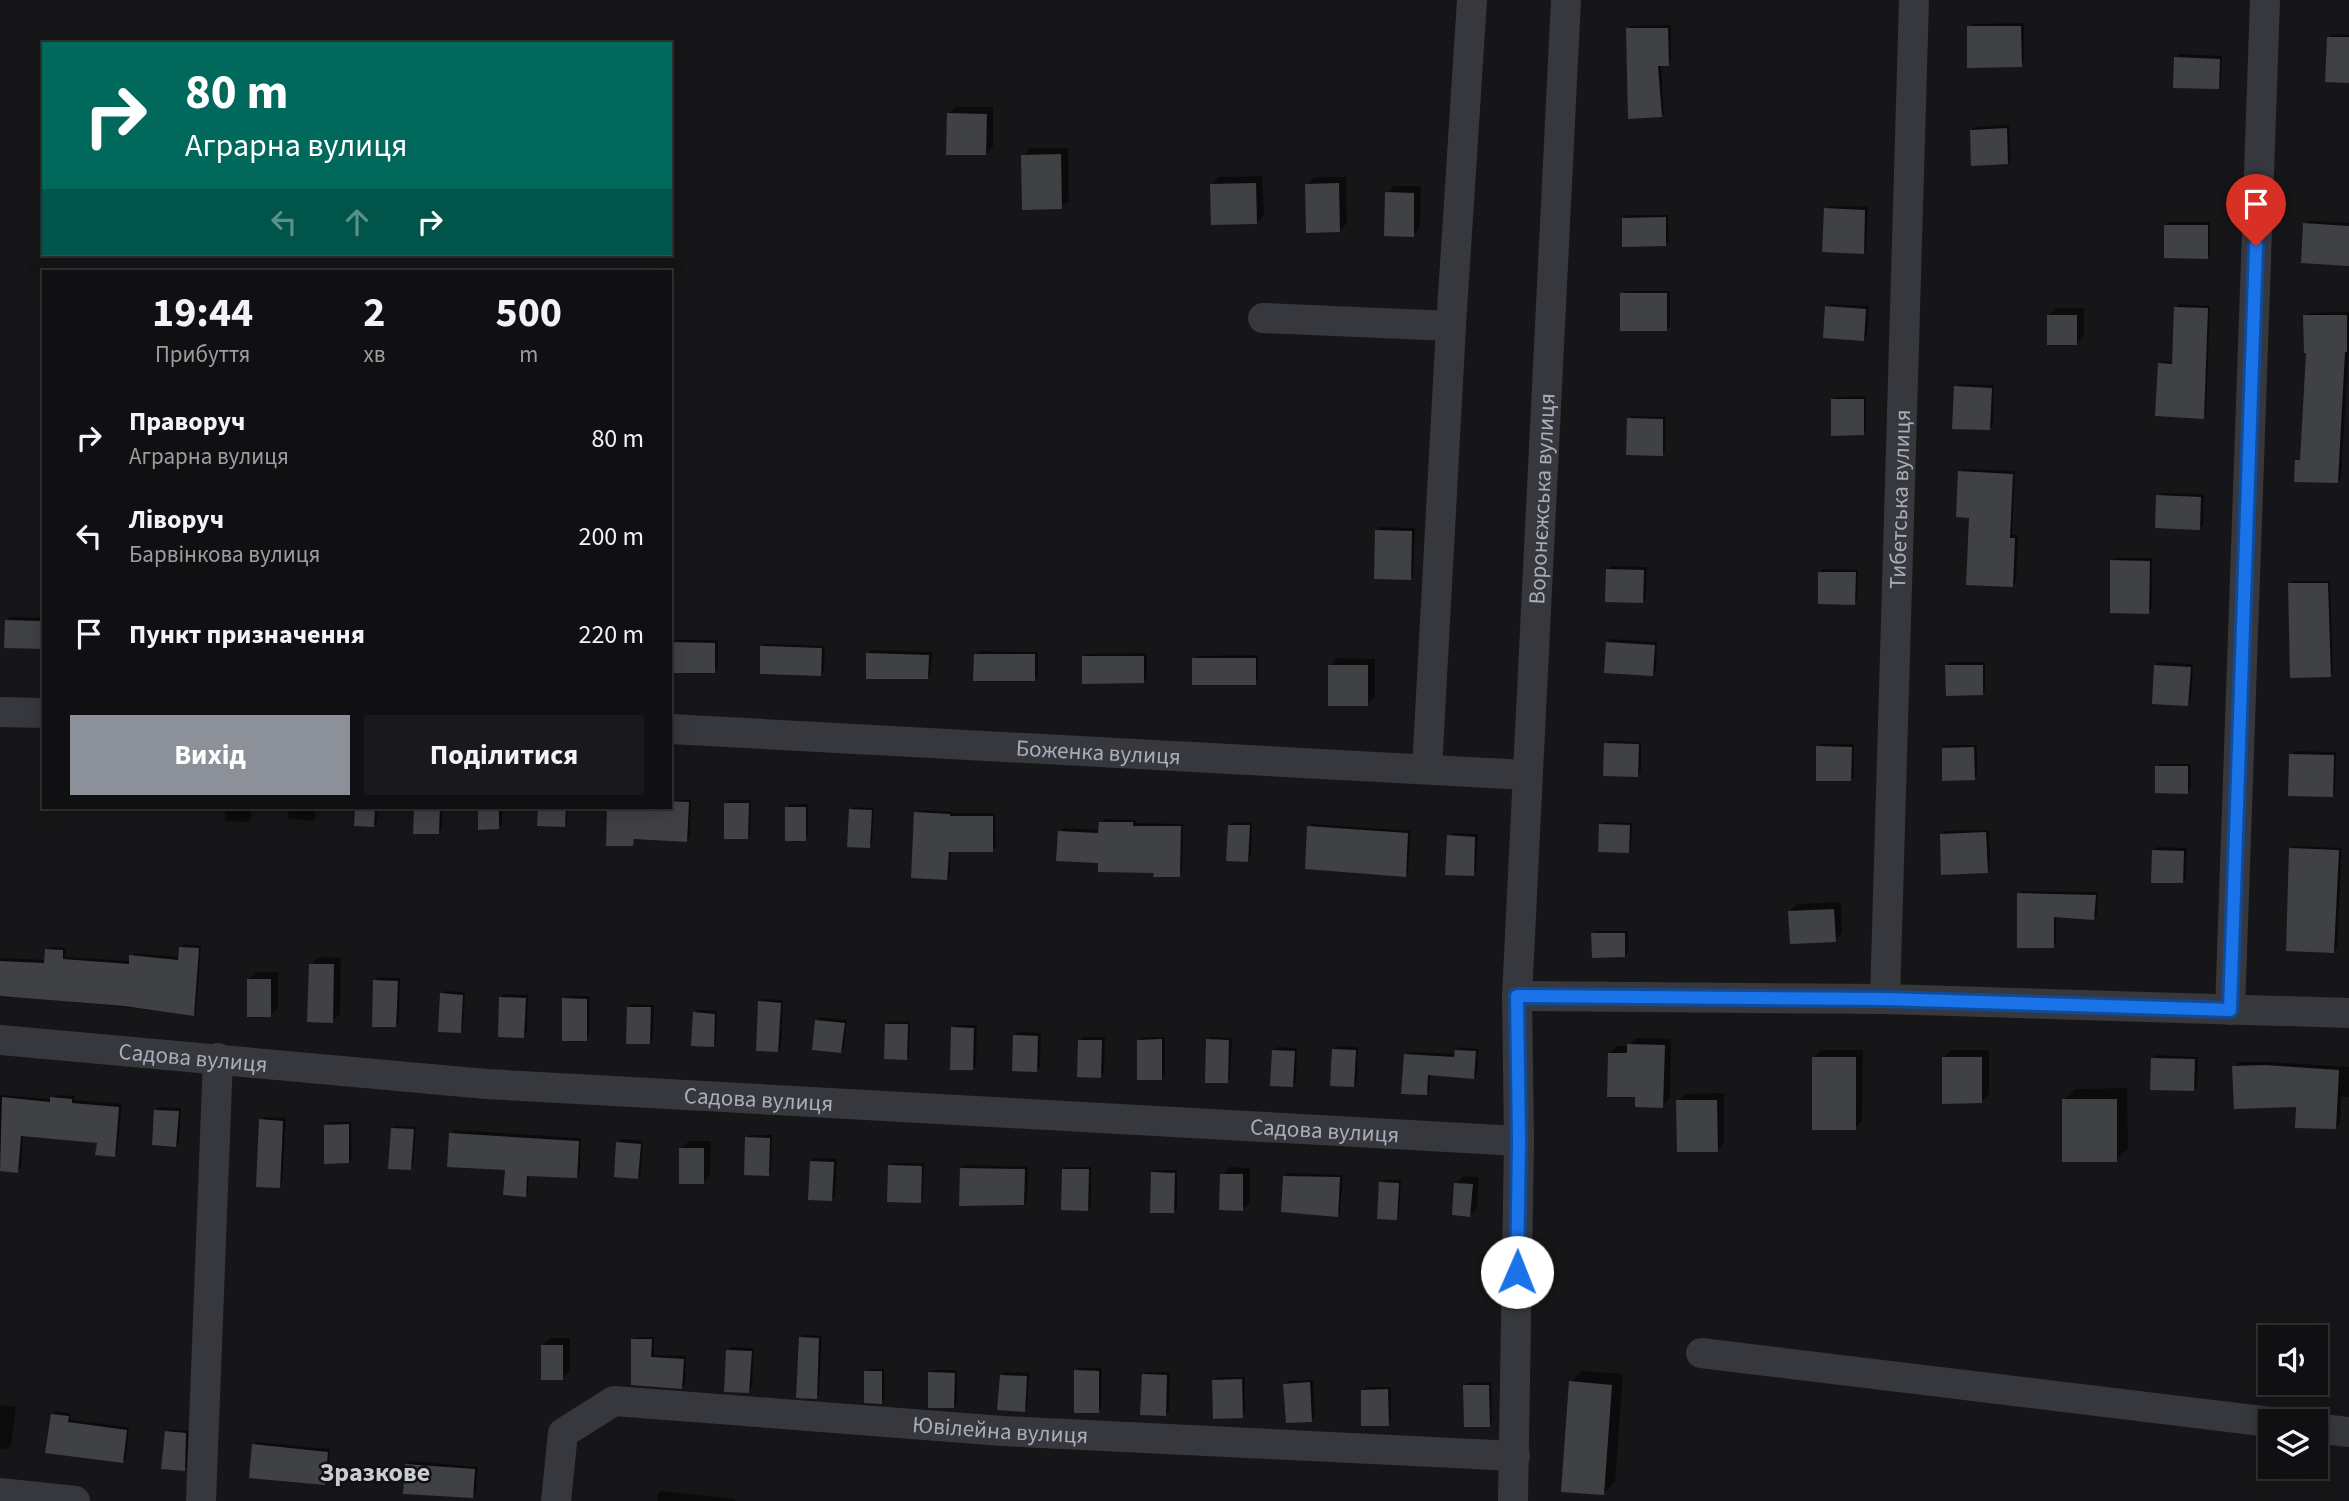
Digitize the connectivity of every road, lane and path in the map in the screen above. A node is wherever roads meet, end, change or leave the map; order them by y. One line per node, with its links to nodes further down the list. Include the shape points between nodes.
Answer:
1 (1472, 0): 6 (street)
2 (1566, 0): 11 (street, Воронєжська вулиця)
3 (1914, 0): 13 (street, Тибетська вулиця)
4 (2265, 0): 14 (street)
5 (1263, 318): 6 (street)
6 (1451, 326): 10 (street)
7 (0, 712): 8 (street)
8 (42, 713)
9 (672, 729): 10 (street, Боженка вулиця)
10 (1427, 769): 11 (street, Боженка вулиця)
11 (1527, 775): 12 (street, Воронєжська вулиця)
12 (1517, 996): 13 (street); 18 (street, Воронєжська вулиця)
13 (1885, 999): 14 (street)
14 (2230, 1010): 15 (street)
15 (2349, 1013)
16 (0, 1040): 17 (street, Садова вулиця)
17 (218, 1058): 18 (street, Садова вулиця, via 486,1084); 26 (street)
18 (1519, 1141): 23 (street, Воронєжська вулиця)
19 (1701, 1353): 20 (street)
20 (2258, 1421)
21 (2328, 1430): 22 (street)
22 (2349, 1432)
23 (1515, 1456): 27 (street, Ювілейна вулиця, via 1003,1431 614,1401 563,1433); 28 (street, Воронєжська вулиця)
24 (0, 1493): 25 (street)
25 (75, 1501)
26 (201, 1501)
27 (556, 1501)
28 (1513, 1501)

